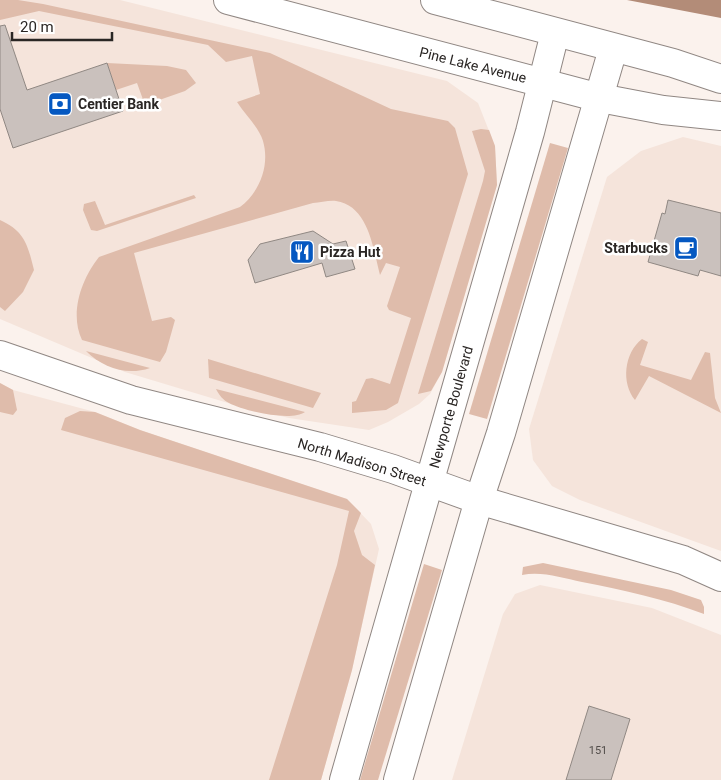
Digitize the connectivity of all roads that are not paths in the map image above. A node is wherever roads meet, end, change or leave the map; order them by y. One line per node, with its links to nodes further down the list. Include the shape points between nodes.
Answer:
1 (228, 0): 6 (street, Pine Lake Avenue)
2 (435, 0): 3 (street)
3 (555, 33): 4 (street); 6 (street, Newporte Boulevard)
4 (613, 49): 5 (street, via 673,63); 7 (street)
5 (721, 79)
6 (541, 82): 7 (street, Pine Lake Avenue); 10 (street, Newporte Boulevard, via 527,142)
7 (600, 98): 8 (street, Pine Lake Avenue, via 663,110); 11 (street)
8 (721, 116)
9 (0, 355): 10 (street, North Madison Street, via 131,400 320,447)
10 (429, 483): 11 (street, North Madison Street); 13 (street, Newporte Boulevard)
11 (479, 500): 12 (street, North Madison Street, via 683,560); 14 (street)
12 (721, 577)
13 (344, 780)
14 (398, 780)

